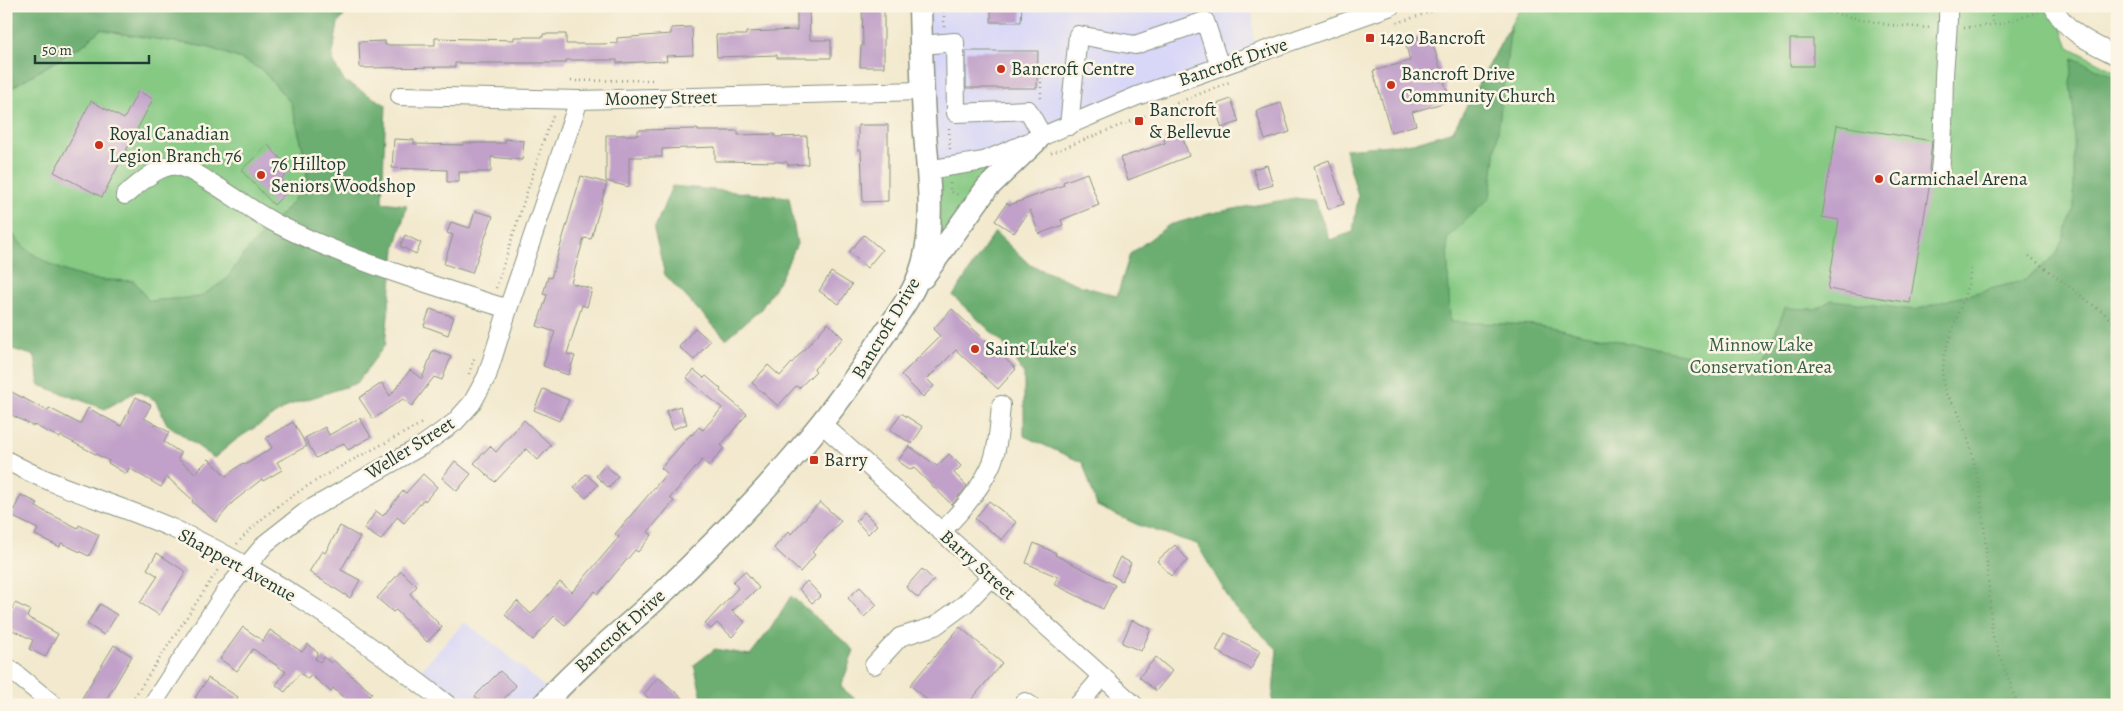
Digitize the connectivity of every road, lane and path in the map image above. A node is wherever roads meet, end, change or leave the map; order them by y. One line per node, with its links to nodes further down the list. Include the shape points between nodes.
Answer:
1 (920, 6): 10 (main road)
2 (1448, 6): 7 (path)
3 (1800, 6): 9 (path, via 1889,25)
4 (1948, 6): 9 (street)
5 (1990, 6): 8 (path)
6 (2053, 7): 8 (path); 11 (street, via 2066,26)
7 (1393, 15): 12 (street, Bancroft Drive)
8 (1993, 25): 9 (path)
9 (1949, 29): 23 (street)
10 (921, 45): 15 (main road); 21 (street, via 955,42 956,113 1028,110)
11 (2117, 56)
12 (1220, 67): 20 (street, Bancroft Drive, via 1137,96); 20 (street, via 1204,20 1135,45 1078,35)
13 (1041, 70): 17 (path)
14 (1238, 79): 21 (path)
15 (922, 91): 18 (street, Mooney Street); 22 (main road)
16 (400, 96): 18 (street, Mooney Street)
17 (1041, 98)
18 (579, 100): 28 (street, Weller Street)
19 (555, 114): 28 (path, via 542,142)
20 (1069, 126): 21 (street, Bancroft Drive)
21 (1042, 144): 22 (street, Bancroft Drive, via 984,161); 27 (main road, via 987,188)
22 (927, 170): 27 (main road, Bancroft Drive, via 930,220 923,264)
23 (1940, 170)
24 (125, 195): 28 (street, via 149,176 170,166 180,167 224,190 278,225 326,246)
25 (2029, 256): 29 (path, via 2105,314)
26 (1971, 269): 50 (path, via 1944,355 1942,379 1946,394 1957,408 1971,448 1980,491 1992,634)
27 (913, 290): 34 (main road, Bancroft Drive)
28 (500, 307): 38 (street, Weller Street, via 487,376 480,392 455,422 423,445 307,511 266,543)
29 (2117, 327)
30 (474, 358): 31 (path)
31 (468, 376)
32 (1001, 404): 36 (street, via 993,461 960,514)
33 (431, 418): 37 (path, via 303,488 262,520)
34 (822, 424): 36 (street, Barry Street); 47 (main road, Bancroft Drive, via 762,492 676,580)
35 (6, 460): 37 (street, Shappert Avenue, via 39,478 174,530)
36 (942, 532): 39 (street, Barry Street)
37 (227, 556): 38 (street, Shappert Avenue); 44 (path)
38 (246, 566): 45 (street, Weller Street, via 226,591); 46 (street, Shappert Avenue, via 313,607)
39 (991, 577): 40 (street, via 965,604 935,626 900,637); 42 (street, Barry Street)
40 (874, 665)
41 (6, 666): 43 (street)
42 (1102, 677): 48 (street); 49 (street, Barry Street)
43 (54, 705)
44 (129, 705)
45 (152, 705)
46 (448, 705)
47 (543, 705)
48 (1078, 705)
49 (1134, 705)
50 (2018, 705)

